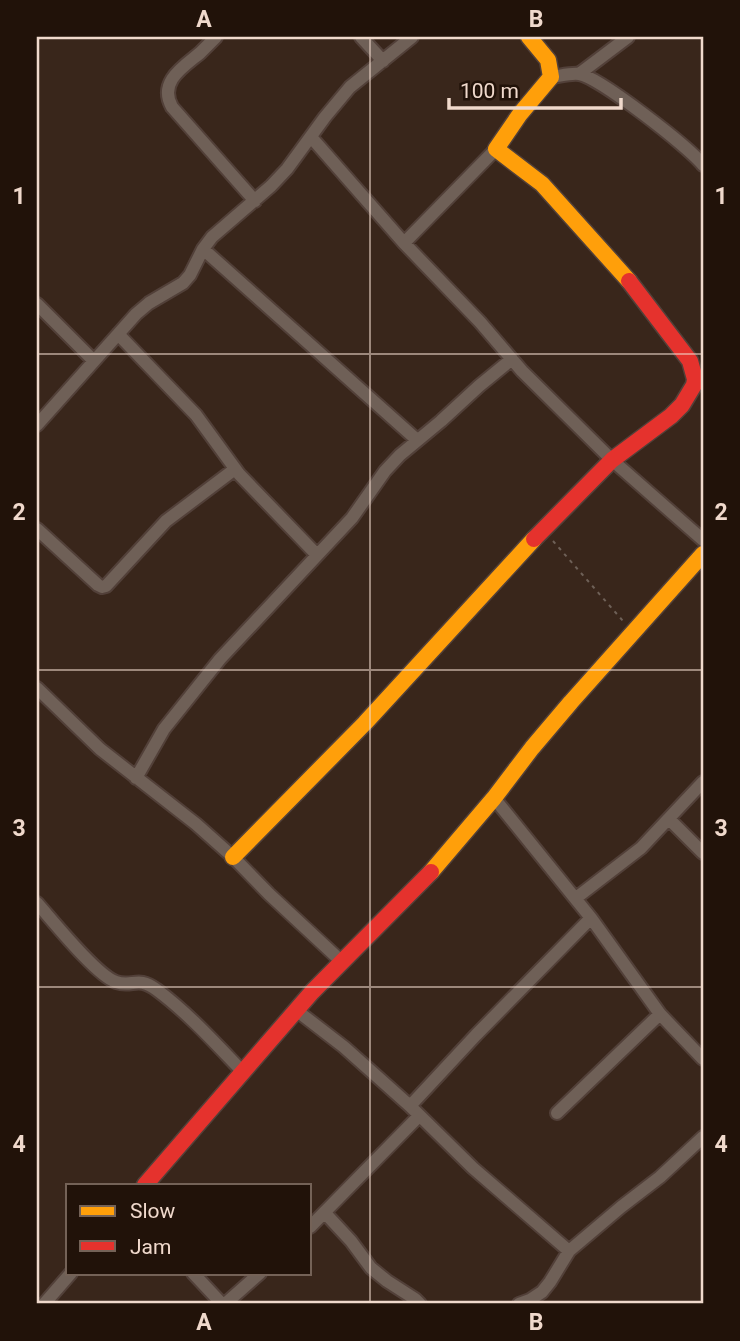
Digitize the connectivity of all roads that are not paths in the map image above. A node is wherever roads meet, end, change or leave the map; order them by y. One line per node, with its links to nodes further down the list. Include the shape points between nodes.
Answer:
1 (216, 37): 12 (street, via 172,79 167,99)
2 (361, 37): 6 (street)
3 (412, 37): 6 (street)
4 (529, 37): 8 (street, via 548,60)
5 (628, 37): 7 (street)
6 (383, 61): 9 (street, via 350,88)
7 (579, 74): 8 (street); 11 (street, via 602,83)
8 (551, 77): 10 (street)
9 (311, 137): 12 (street); 13 (street)
10 (495, 149): 13 (street); 21 (street, via 542,184 625,276 690,361 694,385 682,405)
11 (703, 165)
12 (255, 201): 14 (street)
13 (404, 243): 17 (street)
14 (203, 249): 16 (street, via 183,283 149,303); 20 (street)
15 (37, 304): 18 (street)
16 (118, 334): 18 (street); 22 (street, via 196,415)
17 (512, 359): 20 (street); 21 (street)
18 (93, 360): 19 (street)
19 (37, 425)
20 (417, 440): 26 (street, via 385,471 352,518)
21 (612, 460): 24 (street); 33 (street)
22 (234, 469): 23 (street, via 166,521 103,587); 26 (street)
23 (37, 529)
24 (703, 540)
25 (703, 554): 30 (street, via 532,748)
26 (317, 555): 28 (street, via 220,659 164,729)
27 (37, 688): 28 (street)
28 (136, 778): 33 (street)
29 (703, 782): 31 (street)
30 (494, 798): 34 (street); 37 (street, via 432,871)
31 (669, 819): 32 (street); 34 (street, via 641,848)
32 (703, 853)
33 (233, 857): 37 (street)
34 (576, 898): 36 (street)
35 (37, 903): 41 (street, via 98,969 116,982 139,981 157,990)
36 (592, 918): 39 (street); 42 (street)
37 (341, 961): 38 (street)
38 (296, 1010): 41 (street); 42 (street)
39 (660, 1014): 40 (street); 43 (street)
40 (703, 1059)
41 (242, 1071): 46 (street)
42 (410, 1106): 44 (street)
43 (557, 1113)
44 (419, 1116): 47 (street); 49 (street)
45 (703, 1137): 49 (street)
46 (146, 1184)
47 (325, 1213): 48 (street); 55 (street, via 371,1268)
48 (312, 1225)
49 (569, 1251): 56 (street, via 542,1292)
50 (70, 1274): 53 (street)
51 (193, 1274): 54 (street)
52 (259, 1274): 54 (street)
53 (44, 1304)
54 (223, 1304)
55 (420, 1304)
56 (519, 1304)

